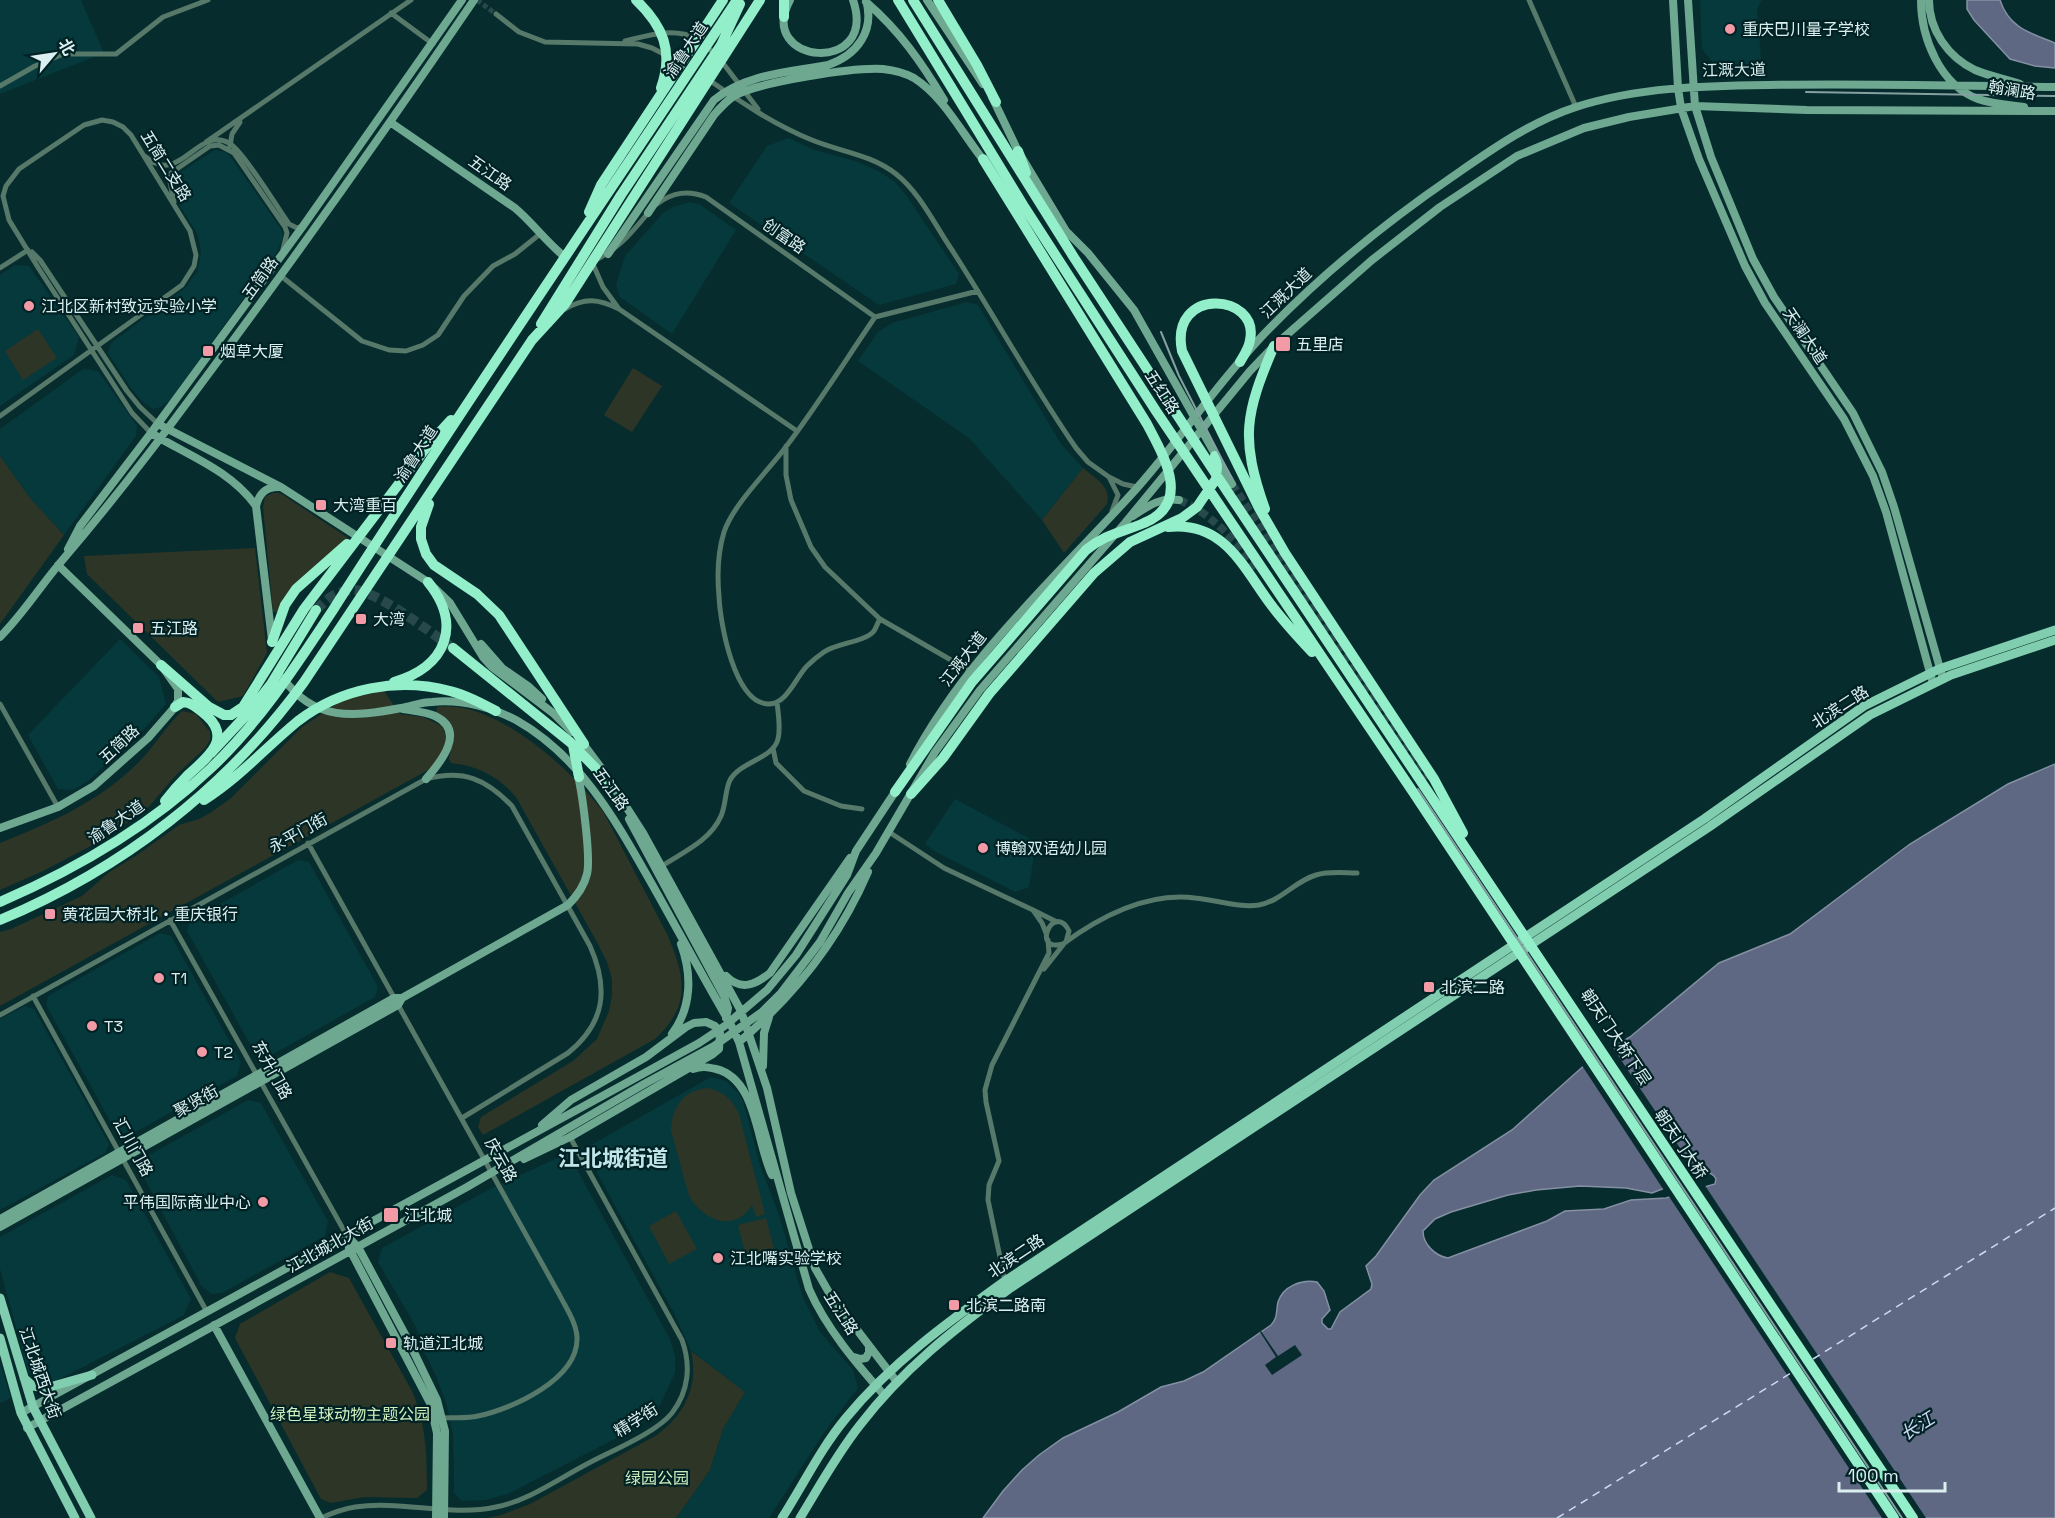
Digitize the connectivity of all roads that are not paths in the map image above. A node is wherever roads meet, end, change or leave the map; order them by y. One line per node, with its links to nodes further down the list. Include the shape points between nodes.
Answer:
1 (208, 0): 27 (street, via 163,17 117,54 63,54)
2 (411, 0): 22 (street)
3 (462, 0): 26 (main road, 五简路)
4 (474, 0): 40 (main road, 五简路)
5 (636, 0): 33 (highway, via 657,24 667,52 668,68)
6 (723, 0): 33 (highway)
7 (739, 0): 49 (highway, 渝鲁大道)
8 (760, 0): 48 (highway)
9 (784, 0): 24 (highway)
10 (790, 0): 24 (main road)
11 (865, 0): 41 (main road, via 908,45); 48 (main road, via 869,21 859,46 838,62 749,80 726,90 706,109)
12 (898, 0): 52 (highway, 五红路)
13 (913, 0): 50 (highway, 五红路)
14 (927, 0): 32 (main road)
15 (939, 0): 32 (highway)
16 (1529, 0): 35 (street)
17 (1673, 0): 30 (main road, 天澜大道)
18 (1688, 0): 28 (main road, 天澜大道)
19 (1921, 0): 37 (main road, 翰澜路, via 1923,27 1932,52 1964,92 1979,100)
20 (1929, 0): 31 (main road, 翰澜路, via 1937,34 1963,63 1977,71)
21 (854, 4): 24 (main road, via 858,21 851,38 828,53 798,47 785,29)
22 (391, 13): 26 (street); 38 (street)
23 (496, 14): 25 (street, via 519,32 545,42)
24 (784, 17)
25 (622, 42): 39 (street, via 652,48 688,66); 39 (street, via 669,32 701,41)
26 (433, 44): 54 (main road, 五简路)
27 (0, 86)
28 (1693, 86): 29 (main road, 江溉大道); 30 (main road, 江溉大道); 34 (main road, 天澜大道)
29 (2055, 87)
30 (1678, 88): 35 (main road, 江溉大道); 36 (main road, 天澜大道)
31 (2055, 94)
32 (996, 102): 44 (main road)
33 (655, 103): 49 (highway)
34 (1695, 106): 36 (main road, 江溉大道); 37 (main road, 江溉大道); 108 (main road, 天澜大道, via 1753,259 1774,297 1853,413 1882,472)
35 (1576, 107): 72 (main road, 江溉大道, via 1508,139 1428,194 1336,265)
36 (1681, 108): 70 (main road, 江溉大道, via 1584,128 1517,156 1440,207 1372,260); 107 (main road, 天澜大道, via 1745,266 1765,303 1844,419 1873,476)
37 (2055, 112)
38 (250, 113): 42 (street); 43 (street, via 234,129)
39 (771, 120): 65 (street, via 814,141 862,155 899,176 913,190)
40 (390, 122): 55 (main road, 五江路, via 515,208); 64 (main road, 五简路)
41 (958, 124): 47 (main road); 53 (main road, via 922,84 885,69 759,86 722,105)
42 (206, 142): 43 (street); 45 (street, via 168,166 152,162)
43 (230, 143): 46 (street); 54 (street, via 289,224)
44 (1018, 151): 50 (highway); 56 (main road)
45 (141, 152): 51 (street, 五简二支路); 57 (street, 五简二支路, via 123,127 93,121 19,169 3,196 9,220)
46 (234, 153): 51 (street, via 219,145 210,146 176,169 170,177); 59 (street, via 285,227)
47 (983, 159): 52 (main road); 61 (highway)
48 (652, 180): 58 (main road); 62 (highway, 渝鲁大道)
49 (611, 189): 60 (highway, 渝鲁大道); 69 (highway)
50 (1034, 193): 56 (highway); 86 (highway, 五红路)
51 (175, 206): 71 (street, 五简二支路, via 194,243 196,255 189,276)
52 (1025, 208): 61 (highway); 109 (highway, 五红路)
53 (648, 213): 58 (street, 创富路, via 630,236); 68 (street, 创富路, via 675,194 690,192 706,197)
54 (303, 226): 59 (main road, 五简路)
55 (540, 234): 60 (main road, 五江路); 64 (street, via 493,266 465,296 438,335 406,351 362,341)
56 (1070, 237): 81 (main road, via 1134,310)
57 (28, 250): 63 (street); 71 (street, 五简二支路, via 40,260)
58 (608, 254): 62 (street, 创富路)
59 (282, 255): 75 (main road, 五简路)
60 (565, 257): 73 (highway, 渝鲁大道)
61 (1046, 261): 124 (highway, via 1147,424 1167,465 1170,496 1162,512 1145,523 1101,539 1086,550 972,682)
62 (592, 262): 66 (street); 67 (highway, 渝鲁大道)
63 (0, 268)
64 (281, 276): 76 (main road, 五简路)
65 (978, 291): 68 (street); 82 (street, via 1076,448)
66 (619, 309): 67 (street, via 592,299 573,304); 77 (street)
67 (556, 315): 69 (highway, 渝鲁大道)
68 (875, 317): 77 (street)
69 (532, 340): 83 (highway, 渝鲁大道)
70 (1274, 346): 90 (main road, 江溉大道); 93 (highway, via 1250,411 1248,432 1250,458 1265,509)
71 (94, 349): 74 (street); 75 (street, 五简二支路); 78 (street, 五简二支路, via 132,413)
72 (1240, 362): 85 (main road, 江溉大道); 93 (highway, via 1251,333 1243,314 1224,303 1212,303 1189,315 1182,324 1182,351 1241,474)
73 (473, 395): 91 (highway, via 429,444); 130 (highway, 渝鲁大道, via 304,655 252,725 209,770)
74 (0, 416)
75 (158, 424): 76 (main road, 五江路); 78 (main road, 五简路)
76 (168, 429): 79 (main road, 五简路); 84 (main road, 五江路)
77 (797, 431): 80 (street)
78 (151, 433): 79 (main road); 94 (main road, 五简路, via 80,526)
79 (161, 439): 88 (main road, via 220,471 246,492); 94 (main road, 五简路)
80 (786, 446): 99 (street, via 791,500 811,547 825,567); 112 (street, via 729,521 719,561 718,596 734,667 752,696 769,704)
81 (1215, 456): 86 (main road); 92 (highway, via 1216,479 1197,507)
82 (1109, 477): 85 (street); 89 (street, via 1118,495)
83 (438, 484): 96 (highway, via 421,527 426,554 435,565); 129 (highway, 渝鲁大道, via 275,720 237,762)
84 (281, 487): 88 (main road, via 263,491); 95 (main road, 五江路)
85 (1137, 487): 89 (main road, 江溉大道)
86 (1229, 488): 122 (highway, 五红路)
87 (1179, 500): 90 (main road, via 1158,501)
88 (256, 506): 103 (main road, 五江路)
89 (1110, 516): 106 (main road, 江溉大道)
90 (1127, 519): 126 (main road, 江溉大道, via 980,690 935,752)
91 (368, 526): 103 (highway, via 296,589 285,604); 105 (highway, via 304,609 251,697 237,712 217,712)
92 (1150, 532): 109 (highway, via 1184,526 1218,539 1236,555 1282,619); 126 (highway, via 1122,548 1094,573 989,694 943,758)
93 (1285, 553): 122 (highway)
94 (58, 565): 101 (main road, 五简路); 105 (main road)
95 (428, 582): 98 (main road, 五江路); 111 (highway, via 445,610 447,630 442,648 422,670)
96 (481, 597): 117 (highway, via 509,628); 120 (highway, via 566,728)
97 (316, 610): 119 (highway, via 271,684)
98 (459, 616): 117 (main road, 五江路, via 492,667 553,713); 120 (main road, via 502,668 539,695 569,745)
99 (880, 619): 106 (street); 112 (street, via 874,631 865,637 825,651)
100 (2055, 630): 108 (main road, 北滨二路)
101 (0, 637)
102 (2055, 640): 108 (main road, 北滨二路)
103 (273, 645): 115 (main road, 五江路, via 283,678 293,692 315,708 340,714)
104 (453, 648): 123 (highway, via 570,742)
105 (161, 665): 114 (main road, via 178,689)
106 (970, 671): 124 (main road, 江溉大道, via 922,741)
107 (1929, 674): 108 (main road, 北滨二路); 110 (main road, 天澜大道); 176 (main road, 北滨二路, via 1864,706 1704,819)
108 (1941, 674): 110 (main road, 北滨二路)
109 (1335, 676): 125 (highway, 五红路)
110 (1933, 683): 186 (main road, 北滨二路, via 1870,715 1709,827 1009,1289 948,1334)
111 (386, 685): 116 (highway, via 449,691); 129 (highway, via 345,695 311,712 234,780)
112 (777, 702): 118 (street, via 778,739)
113 (0, 704): 127 (street)
114 (175, 706): 119 (highway, via 188,702 211,720 218,731); 127 (main road, 五简路, via 113,771)
115 (400, 708): 116 (main road, 五江路, via 458,701); 121 (main road, via 436,717 446,726 447,754)
116 (496, 711): 141 (main road, 五江路, via 539,736 579,772 612,814)
117 (584, 744): 123 (main road, 五江路)
118 (773, 748): 128 (street, via 776,763 804,791 841,806); 136 (street, via 740,769 730,781 721,816 710,834)
119 (212, 753): 130 (highway)
120 (579, 777): 139 (main road, via 588,867 583,884)
121 (426, 779): 133 (street, 永平门街); 139 (street, 永平门街, via 461,775 498,792 512,806)
122 (1429, 782): 202 (highway, 朝天门大桥, via 1492,889); 203 (main road, 朝天门大桥下层)
123 (614, 788): 136 (main road, 五江路); 141 (main road)
124 (895, 792): 134 (main road, 江溉大道)
125 (1412, 793): 200 (main road); 201 (highway, 朝天门大桥)
126 (911, 794): 132 (main road, 江溉大道)
127 (58, 807): 131 (main road, 五简路)
128 (862, 809)
129 (173, 820): 142 (highway, 渝鲁大道, via 108,866)
130 (146, 823): 138 (highway, 渝鲁大道, via 59,875)
131 (0, 828)
132 (889, 832): 135 (main road, 江溉大道); 140 (street, via 944,868)
133 (308, 843): 143 (street, 永平门街); 153 (street, 庆云路)
134 (856, 851): 150 (main road); 164 (main road, 江溉大道, via 847,875 796,955 767,990 726,1025)
135 (876, 853): 156 (main road, via 856,898 820,957); 161 (main road, 江溉大道, via 820,942 781,993 762,1012)
136 (662, 866): 149 (main road, 五江路)
137 (1358, 873): 145 (street, via 1317,874 1261,904 1194,897 1160,898 1130,906)
138 (0, 902)
139 (568, 905): 153 (main road, 聚贤街); 166 (street, 永平门街, via 598,964 602,981 595,1021 568,1053)
140 (1033, 910): 144 (street); 147 (street)
141 (676, 918): 157 (main road, 五江路); 159 (main road, via 689,986 682,1018); 161 (main road, via 728,1008)
142 (0, 920)
143 (170, 920): 152 (street, 永平门街); 163 (street, 东升门路)
144 (1058, 922): 146 (street); 147 (street, via 1051,924)
145 (1100, 922): 146 (street, via 1077,930); 148 (street)
146 (1066, 925): 148 (street, via 1069,932)
147 (1047, 937): 148 (street, via 1053,944); 151 (street, via 1049,953)
148 (1065, 943): 151 (street)
149 (720, 970): 150 (main road, via 735,983 747,986); 154 (main road, 五江路)
150 (770, 973): 154 (main road)
151 (1036, 979): 176 (street, via 992,1065 986,1090 999,1161 987,1200)
152 (33, 996): 155 (street, 永平门街); 169 (street, 汇川门路)
153 (398, 1000): 163 (main road, 聚贤街); 166 (street, 庆云路)
154 (741, 1011): 157 (main road); 158 (main road, 五江路)
155 (0, 1015)
156 (770, 1016): 158 (main road); 165 (main road, via 762,1059)
157 (730, 1025): 160 (main road, 五江路)
158 (749, 1034): 160 (main road); 165 (main road, 五江路)
159 (667, 1041): 162 (main road, via 694,1023 706,1022 720,1032 718,1049); 167 (main road, via 571,1100)
160 (739, 1042): 171 (main road, 五江路)
161 (714, 1046): 164 (main road, 江溉大道)
162 (681, 1073): 168 (main road); 171 (main road, via 703,1066 724,1071 739,1083 747,1095 764,1159)
163 (259, 1078): 169 (main road, 聚贤街); 174 (street, 东升门路)
164 (642, 1080): 167 (main road, 江北城北大街); 170 (main road, 江北城北大街)
165 (767, 1088): 181 (main road, 五江路, via 809,1253 831,1296)
166 (462, 1118): 191 (street, 庆云路, via 570,1315 577,1336 570,1364 554,1381 518,1402 477,1416)
167 (530, 1136): 174 (main road, 江北城北大街)
168 (570, 1137): 170 (main road); 194 (street, 精学街, via 682,1340 688,1362 684,1391 670,1415 651,1430 521,1499 497,1507)
169 (121, 1155): 172 (main road, 聚贤街); 173 (main road, 聚贤街); 178 (street, 汇川门路)
170 (467, 1186): 175 (main road, 江北城北大街)
171 (782, 1195): 182 (main road, 五江路, via 816,1305)
172 (0, 1219)
173 (0, 1227)
174 (347, 1236): 175 (main road, 东升门路); 178 (main road, 江北城北大街)
175 (354, 1249): 179 (main road, 江北城北大街); 191 (main road, 东升门路)
176 (1005, 1281): 183 (main road, 北滨二路)
177 (0, 1298): 185 (main road, 江北城西大街)
178 (207, 1312): 184 (main road, 江北城北大街)
179 (214, 1325): 192 (main road, 江北城北大街); 197 (main road)
180 (0, 1338): 190 (main road, 江北城西大街)
181 (869, 1347): 182 (main road, via 866,1358); 183 (main road, 五江路)
182 (854, 1357): 187 (main road, 五江路)
183 (889, 1372): 186 (main road, 五江路); 187 (main road, 北滨二路)
184 (92, 1375): 185 (main road, via 45,1388 33,1386); 189 (main road, 江北城北大街)
185 (24, 1378): 189 (main road, 江北城西大街)
186 (897, 1382): 188 (main road, 北滨二路)
187 (875, 1385): 188 (main road, 五江路); 198 (main road, 北滨二路, via 834,1434)
188 (884, 1395): 199 (main road, 北滨二路, via 859,1426)
189 (33, 1407): 190 (main road, 江北城北大街); 192 (main road, 江北城西大街)
190 (21, 1413): 193 (main road, 江北城西大街)
191 (439, 1419): 194 (main road, 东升门路, via 446,1447)
192 (39, 1421): 193 (main road, 江北城北大街); 196 (main road, 江北城西大街)
193 (27, 1428): 195 (main road, 江北城西大街)
194 (440, 1514): 197 (street, 精学街, via 356,1507)
195 (75, 1518)
196 (91, 1518)
197 (321, 1518)
198 (782, 1518)
199 (800, 1518)
200 (1889, 1518)
201 (1894, 1518)
202 (1913, 1518)
203 (1918, 1518)

